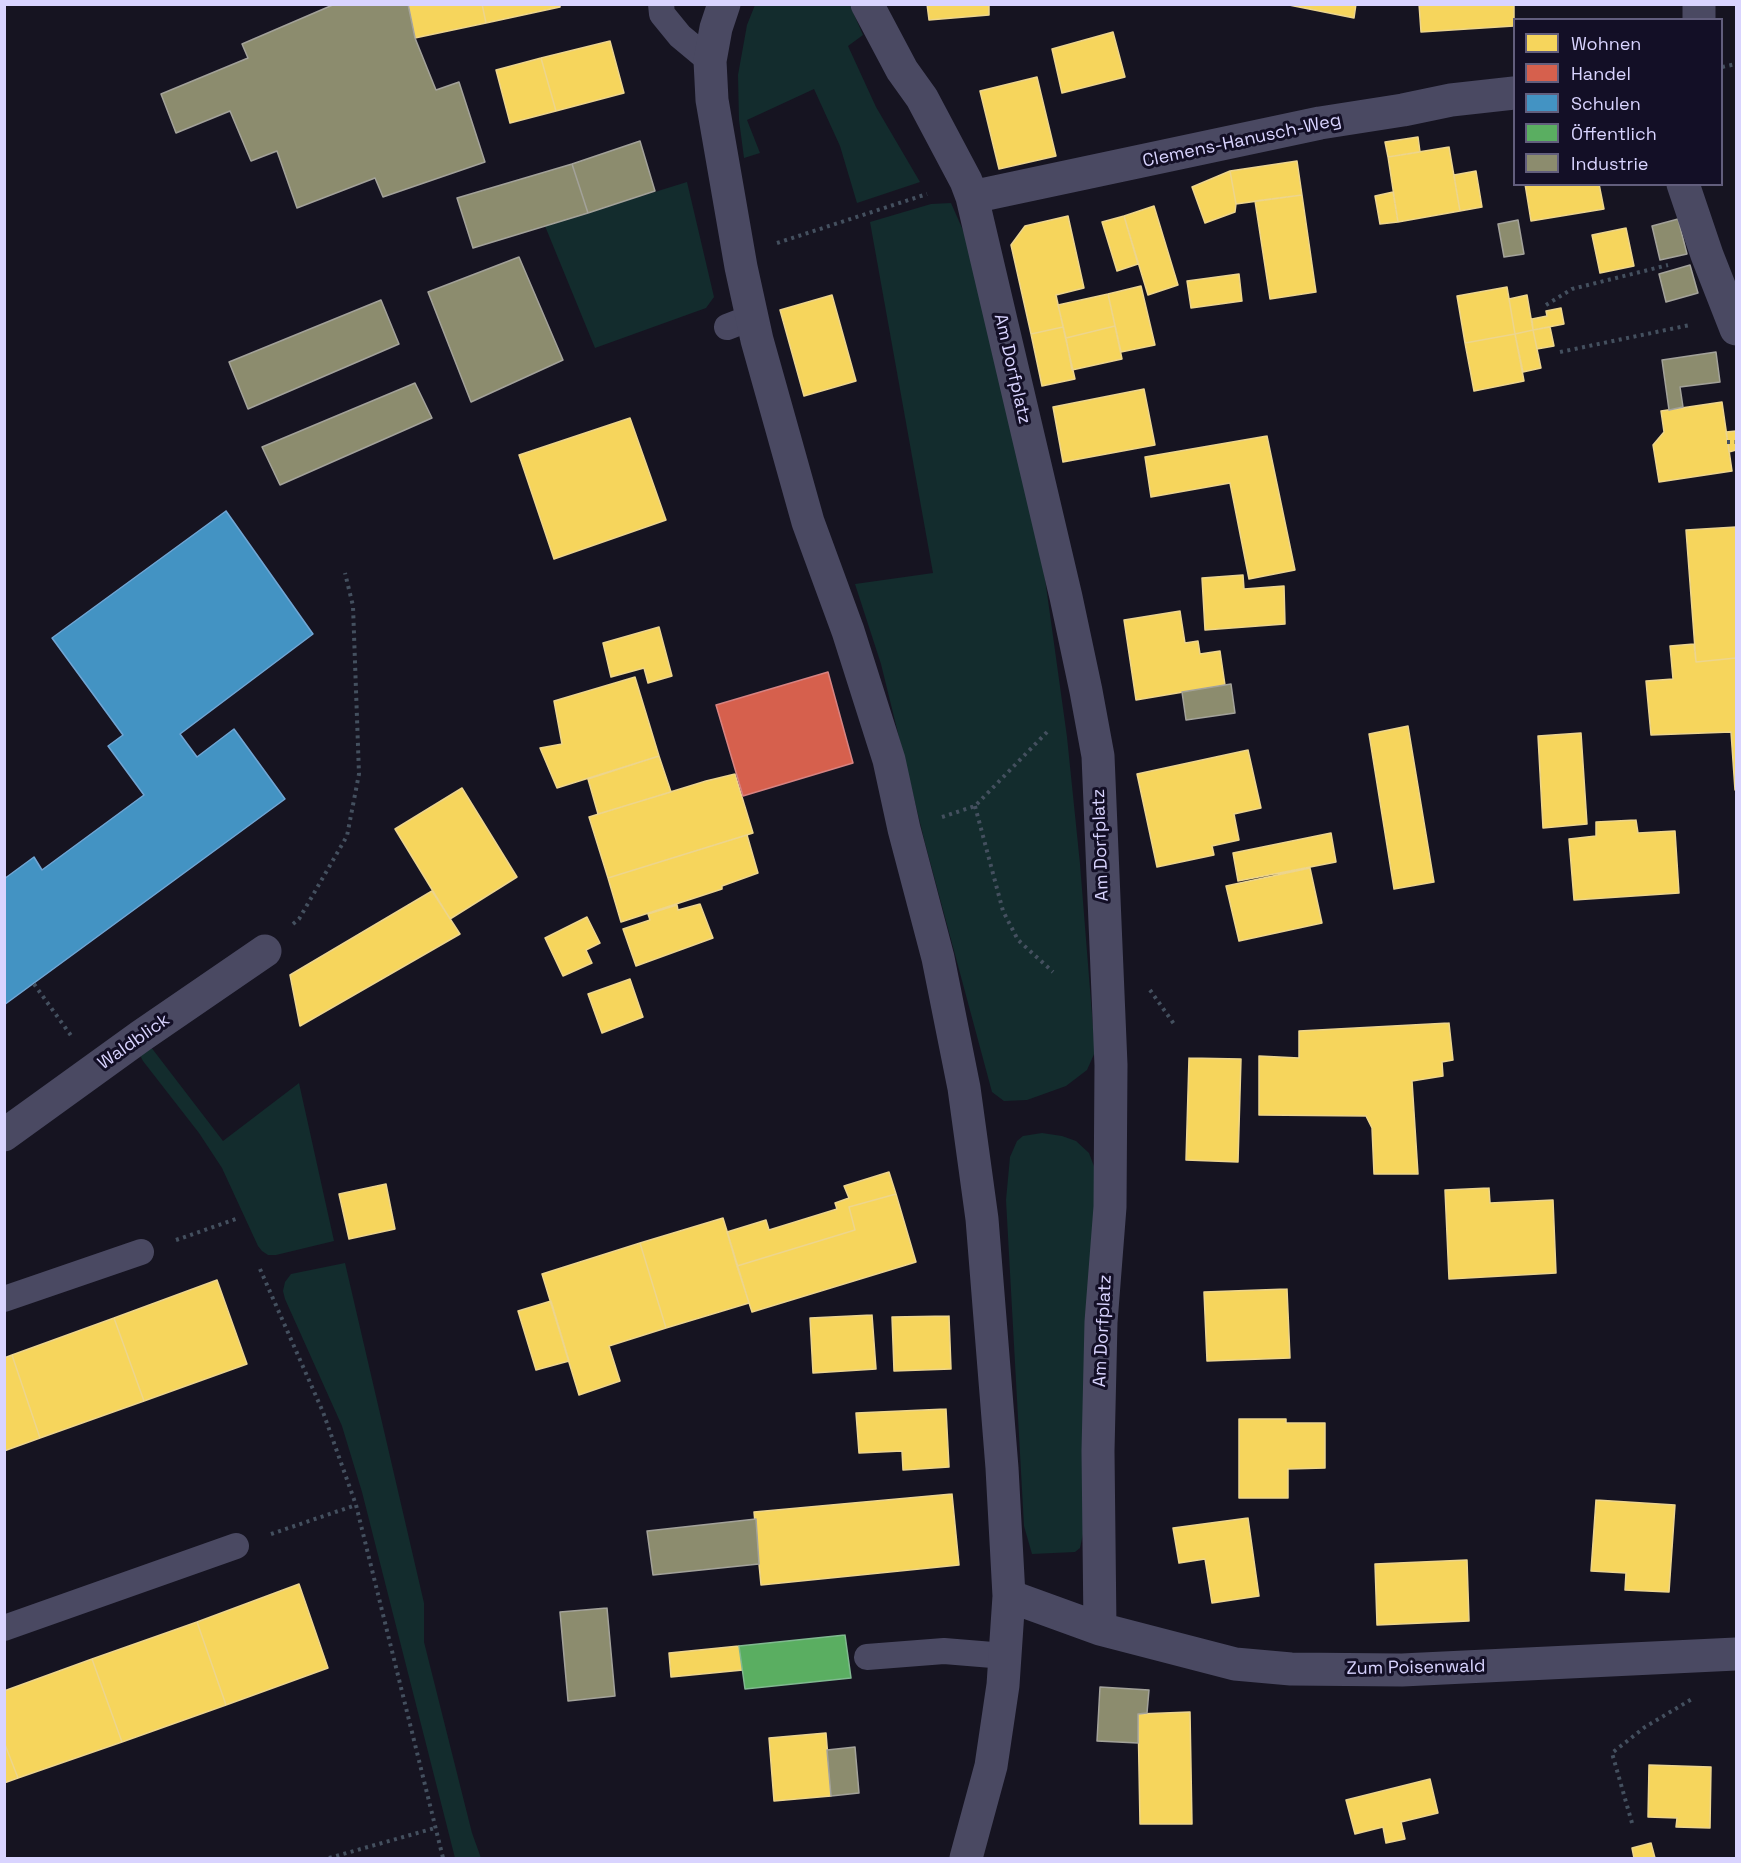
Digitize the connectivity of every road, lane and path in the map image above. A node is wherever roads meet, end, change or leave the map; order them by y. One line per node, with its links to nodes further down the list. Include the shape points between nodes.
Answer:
1 (661, 4): 4 (lane, via 662,14 680,36)
2 (724, 4): 4 (street)
3 (867, 4): 7 (street, Am Dorfplatz)
4 (710, 61): 8 (street, via 712,100)
5 (1513, 93): 7 (street, Clemens-Hanusch-Weg, via 1320,123)
6 (1684, 186): 12 (street)
7 (969, 189): 8 (path, via 797,235); 17 (street, Am Dorfplatz)
8 (740, 256): 19 (street, via 740,322 757,340 808,522 889,760)
9 (1677, 263): 10 (path, via 1572,289)
10 (1546, 305)
11 (1698, 324): 13 (path)
12 (1737, 329)
13 (1560, 352)
14 (1737, 441): 15 (path)
15 (1727, 442)
16 (345, 573): 20 (path, via 353,606 359,774 347,836 298,919)
17 (1086, 691): 18 (path); 33 (street, Am Dorfplatz, via 1098,756 1111,1065 1110,1207 1101,1322 1098,1451)
18 (975, 806): 19 (path); 21 (path, via 1003,911 1018,940)
19 (904, 829): 31 (street, via 938,958 966,1097 982,1219)
20 (265, 951): 24 (street, Waldblick)
21 (1053, 972)
22 (34, 984): 23 (path)
23 (71, 1036)
24 (4, 1135)
25 (236, 1219): 26 (path)
26 (141, 1252): 28 (lane)
27 (260, 1269): 29 (path, via 323,1412)
28 (4, 1299)
29 (356, 1505): 30 (path); 39 (path)
30 (236, 1546): 32 (lane)
31 (1009, 1596): 33 (street); 35 (street)
32 (4, 1628)
33 (1100, 1629): 34 (street, Zum Poisenwald, via 1235,1664 1291,1669 1402,1670)
34 (1737, 1654)
35 (1005, 1656): 36 (lane, via 944,1651); 42 (street, via 991,1766)
36 (867, 1657)
37 (1696, 1697): 38 (path, via 1645,1727 1612,1753)
38 (1632, 1824)
39 (435, 1828): 40 (path); 41 (path)
40 (329, 1858)
41 (443, 1858)
42 (966, 1858)

